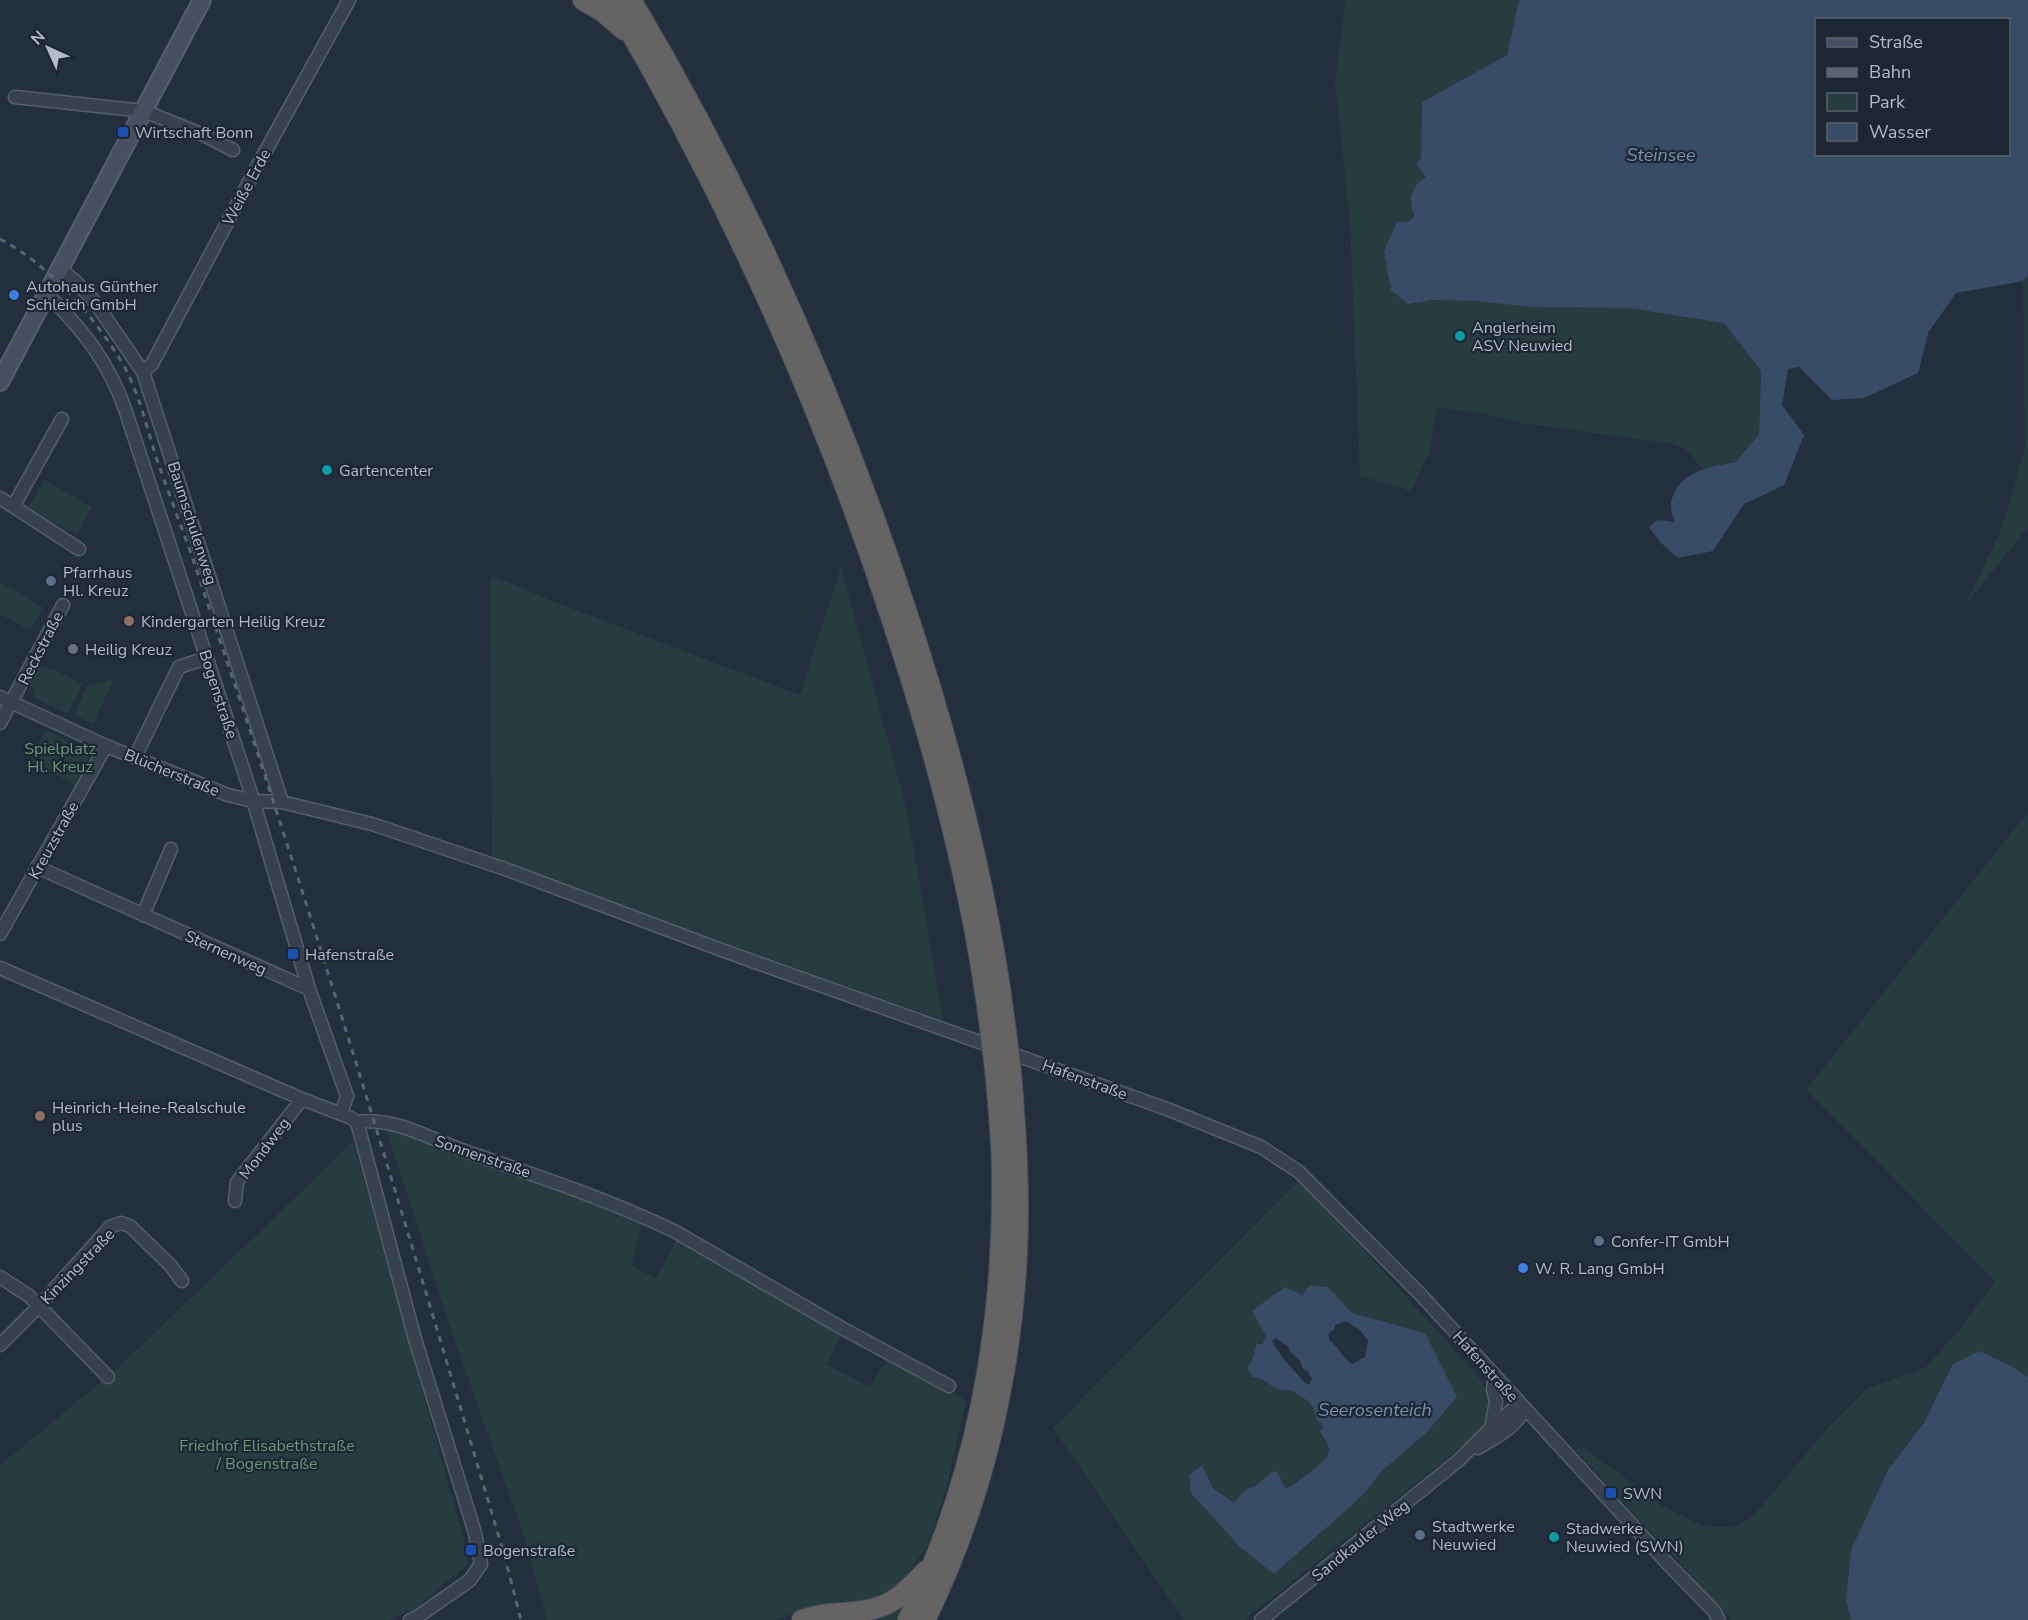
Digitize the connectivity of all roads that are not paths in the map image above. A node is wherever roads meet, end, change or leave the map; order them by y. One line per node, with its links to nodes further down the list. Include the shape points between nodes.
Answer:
1 (202, 0): 9 (main road)
2 (349, 0): 13 (street, Weiße Erde, via 152,364)
3 (583, 0): 7 (highway)
4 (612, 0): 7 (highway)
5 (631, 0): 7 (highway)
6 (642, 0): 7 (highway)
7 (644, 38): 33 (highway, bridge, via 808,389 866,539 940,777 997,1022)
8 (15, 97): 9 (street)
9 (144, 111): 10 (street); 11 (main road)
10 (233, 150)
11 (59, 268): 12 (main road); 13 (street, Baumschulenweg, via 94,301)
12 (47, 294): 14 (main road); 20 (street, Bogenstraße, via 86,335 116,384)
13 (143, 372): 26 (street, Baumschulenweg)
14 (0, 382)
15 (62, 419): 17 (street)
16 (0, 498): 17 (street)
17 (14, 505): 18 (street)
18 (79, 549)
19 (63, 605): 21 (street, Reckstraße)
20 (207, 658): 24 (street, via 179,666); 25 (street, Bogenstraße)
21 (6, 700): 22 (street, Reckstraße); 23 (street, Blücherstraße)
22 (0, 723)
23 (106, 746): 24 (street, Blücherstraße); 28 (street, Kreuzstraße)
24 (135, 757): 25 (street, Blücherstraße, via 228,795)
25 (253, 801): 26 (street, Blücherstraße); 32 (street, Bogenstraße)
26 (282, 802): 42 (street, Hafenstraße, via 372,824 508,870 1167,1109 1261,1147 1299,1172)
27 (171, 849): 29 (street)
28 (37, 867): 29 (street, Sternenweg); 30 (street, Kreuzstraße)
29 (143, 915): 32 (street, Sternenweg)
30 (0, 934)
31 (0, 968): 34 (street, Sonnenstraße)
32 (309, 989): 35 (street, Bogenstraße, via 347,1096)
33 (1003, 1071): 48 (highway, via 1001,1260 993,1337 973,1443); 52 (highway, via 1016,1134 1018,1216 1016,1284 1009,1338 988,1453 968,1516)
34 (302, 1099): 35 (street, Sonnenstraße); 37 (street, Mondweg, via 237,1182)
35 (340, 1114): 36 (street, Sonnenstraße)
36 (357, 1122): 44 (street, Sonnenstraße, via 375,1120 413,1131 650,1219); 49 (street, via 481,1564 470,1580)
37 (235, 1201)
38 (0, 1277): 40 (street)
39 (182, 1281): 40 (street, Kinzingstraße, via 130,1226 121,1223 110,1227)
40 (39, 1306): 41 (street, Kinzingstraße); 43 (street)
41 (0, 1345)
42 (1495, 1376): 45 (street, Hafenstraße); 46 (street)
43 (108, 1377)
44 (949, 1386)
45 (1522, 1406): 46 (street, Sandkauler Weg); 47 (street, Sandkauler Weg, via 1519,1420 1511,1428); 54 (street, Hafenstraße)
46 (1491, 1428): 47 (street, Sandkauler Weg)
47 (1459, 1460): 53 (street, Sandkauler Weg)
48 (932, 1565): 50 (highway, via 898,1598 881,1606); 51 (highway)
49 (416, 1619)
50 (802, 1620)
51 (908, 1620)
52 (925, 1620)
53 (1261, 1620)
54 (1719, 1620)

